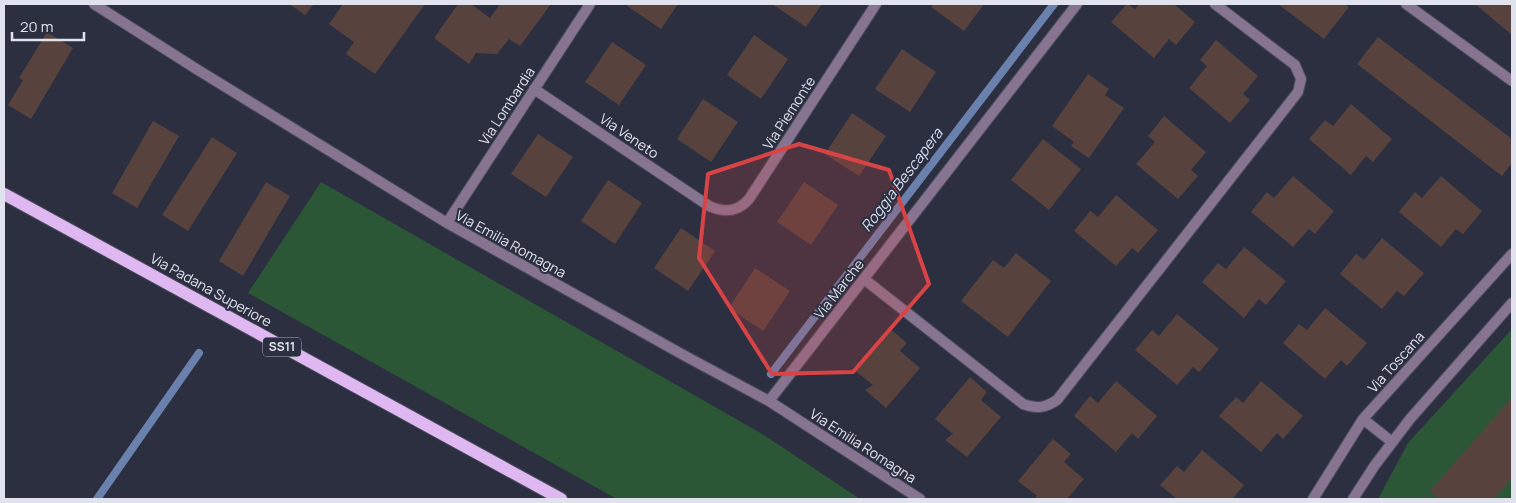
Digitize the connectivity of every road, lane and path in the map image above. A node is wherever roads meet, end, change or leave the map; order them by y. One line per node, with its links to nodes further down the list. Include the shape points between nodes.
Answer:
1 (94, 4): 11 (street, Via Emilia Romagna)
2 (590, 4): 8 (street, Via Lombardia)
3 (876, 4): 10 (street, Via Piemonte, via 745,204 731,211)
4 (1077, 4): 13 (street, Via Marche)
5 (1215, 4): 13 (street, via 1294,66 1301,79 1298,92 1057,400 1042,408 1023,404)
6 (1406, 4): 7 (street)
7 (1512, 81)
8 (534, 89): 10 (street, Via Veneto); 11 (street, Via Lombardia)
9 (4, 194): 18 (main road, Via Padana Superiore / SS11)
10 (709, 206)
11 (447, 223): 15 (street, Via Emilia Romagna)
12 (1512, 254): 16 (street, Via Toscana)
13 (864, 279): 15 (street, Via Marche)
14 (1512, 302): 17 (street)
15 (769, 401): 19 (street, Via Emilia Romagna)
16 (1363, 419): 17 (street); 20 (street, Via Toscana)
17 (1392, 442): 21 (street)
18 (561, 499)
19 (920, 499)
20 (1313, 499)
21 (1353, 499)

